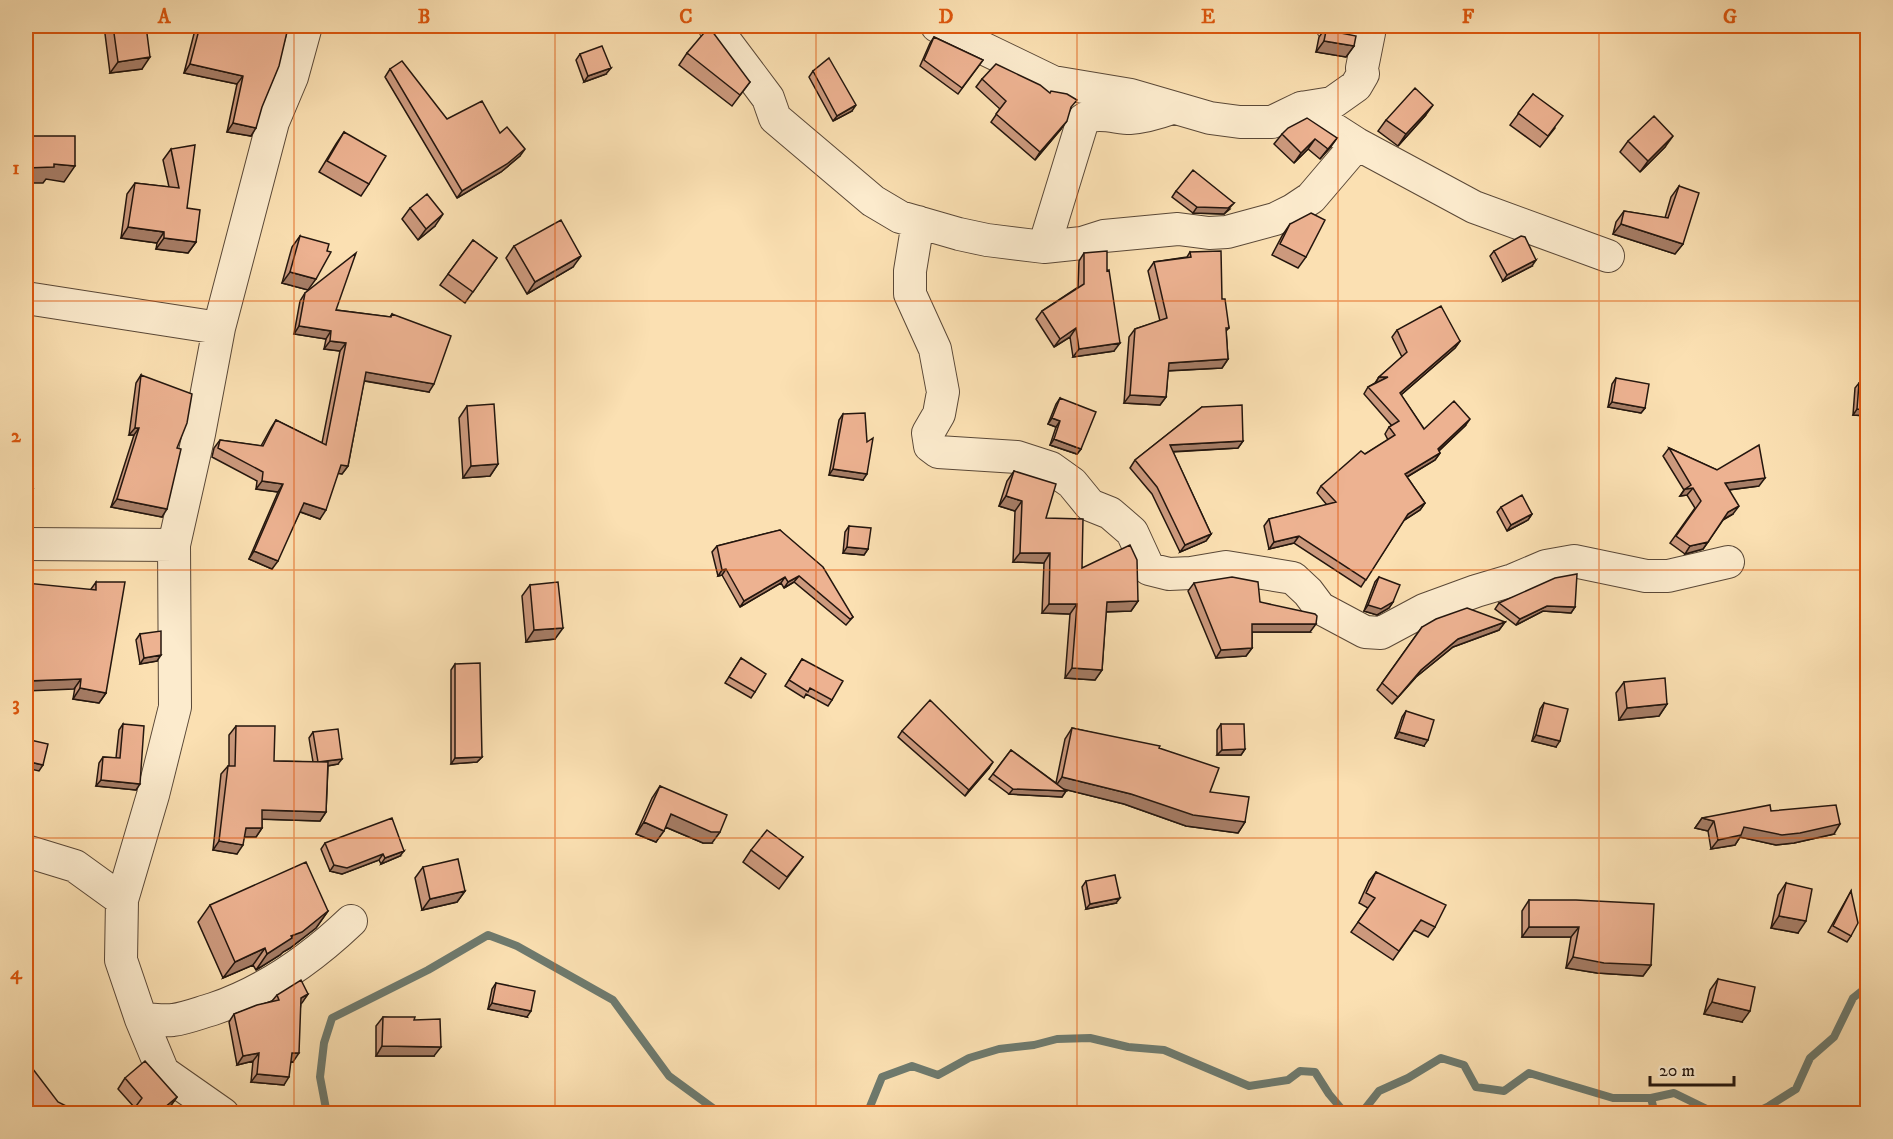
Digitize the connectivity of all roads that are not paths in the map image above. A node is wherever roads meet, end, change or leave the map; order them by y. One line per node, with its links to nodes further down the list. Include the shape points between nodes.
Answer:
1 (306, 26): 12 (street, via 292,77 273,122)
2 (714, 26): 8 (street, via 768,98 775,118 873,201 900,217)
3 (937, 26): 5 (street, via 1053,82)
4 (1332, 26): 6 (street, via 1369,33 1361,80 1332,103)
5 (1176, 107): 6 (street, via 1239,122 1272,122); 9 (street, via 1145,116 1092,115 1083,120)
6 (1301, 108): 7 (street)
7 (1357, 144): 9 (street, via 1311,198 1275,219 1227,231 1178,229); 10 (street, via 1474,207)
8 (918, 222): 9 (street, via 987,240); 15 (street, via 910,294 935,349 942,392 939,414 927,433 930,446 939,452 1017,457 1051,468 1072,483 1090,505 1110,513 1132,532 1149,569 1169,574 1226,567 1293,578 1320,608 1365,632 1381,633 1424,610 1546,566 1574,561 1646,576 1668,576)
9 (1044, 247)
10 (1608, 256)
11 (26, 298): 12 (street)
12 (219, 327): 14 (street)
13 (26, 544): 14 (street)
14 (174, 545): 17 (street, via 175,707)
15 (1728, 562)
16 (26, 851): 17 (street, via 75,866)
17 (122, 900): 19 (street, via 121,960)
18 (351, 921): 19 (street, via 297,967 242,999 188,1017)
19 (141, 1019): 20 (street, via 163,1072)
20 (223, 1113)

